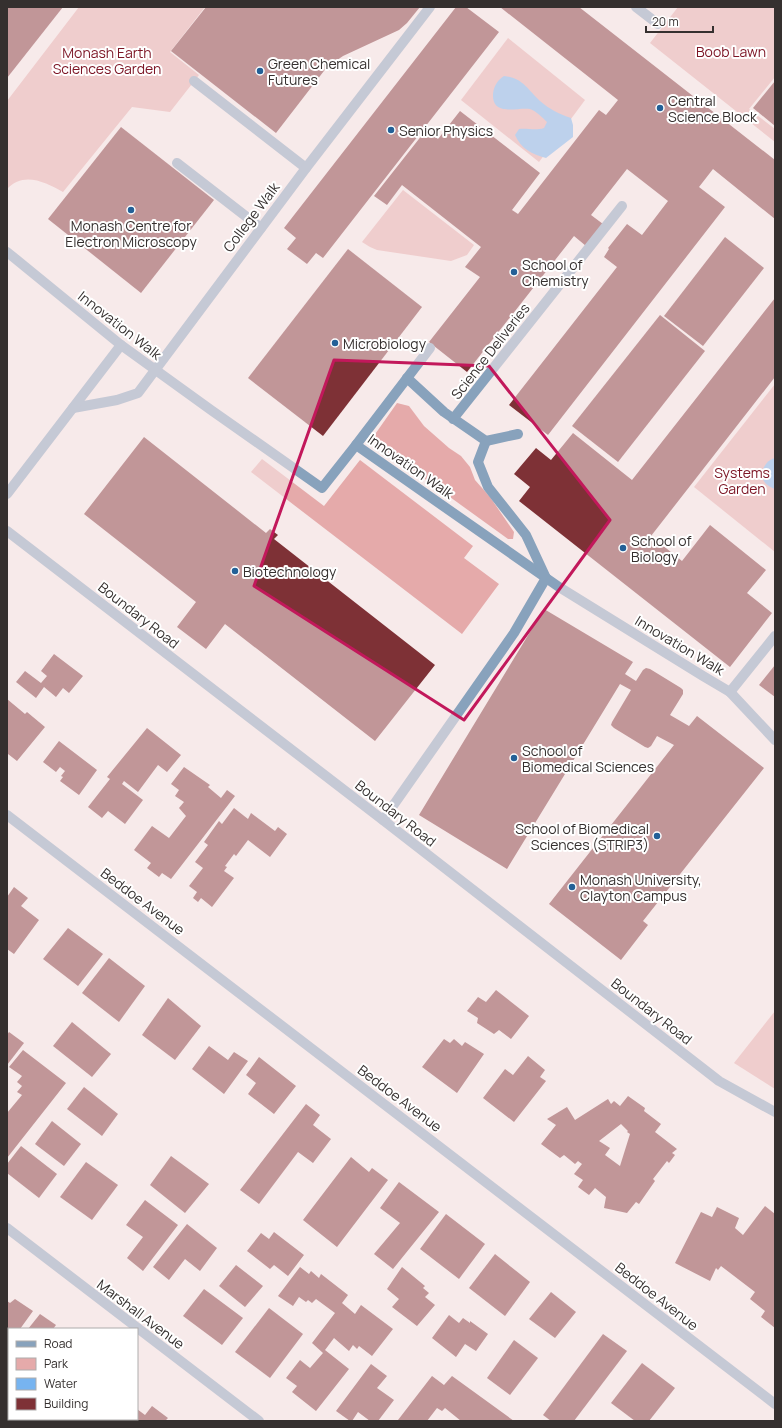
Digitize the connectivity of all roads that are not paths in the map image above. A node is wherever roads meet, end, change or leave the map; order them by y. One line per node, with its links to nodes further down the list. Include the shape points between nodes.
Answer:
1 (430, 7): 6 (street, College Walk)
2 (636, 7): 3 (street)
3 (658, 24)
4 (194, 81): 6 (street)
5 (176, 163): 8 (street)
6 (306, 168): 8 (street, College Walk)
7 (622, 206): 15 (street, Science Deliveries)
8 (261, 228): 12 (street, College Walk)
9 (7, 252): 10 (street, Innovation Walk)
10 (121, 345): 12 (street, Innovation Walk); 14 (street)
11 (430, 348): 13 (street)
12 (155, 370): 14 (street, College Walk, via 138,393); 18 (street, Innovation Walk, via 322,488)
13 (407, 378): 15 (street); 18 (street)
14 (73, 408): 19 (street)
15 (453, 419): 17 (street)
16 (518, 434): 17 (street)
17 (486, 441): 21 (street, via 478,462 488,487 526,535)
18 (356, 444): 21 (street, Innovation Walk)
19 (7, 494)
20 (7, 531): 26 (street, Boundary Road)
21 (546, 578): 23 (street, Innovation Walk); 26 (street, via 514,633)
22 (775, 636): 23 (street)
23 (730, 692): 24 (street, Innovation Walk)
24 (775, 740)
25 (7, 815): 31 (street, Beddoe Avenue)
26 (383, 820): 27 (street, Boundary Road, via 719,1081)
27 (774, 1111)
28 (7, 1228): 29 (street, Marshall Avenue)
29 (138, 1328)
30 (138, 1328): 32 (street, Marshall Avenue)
31 (775, 1404)
32 (259, 1421)

